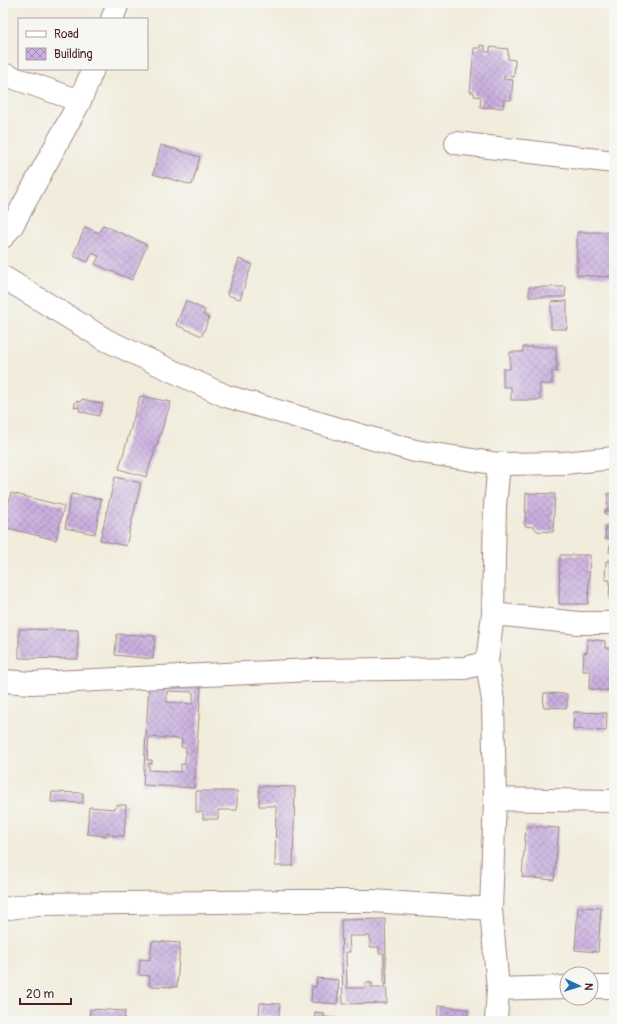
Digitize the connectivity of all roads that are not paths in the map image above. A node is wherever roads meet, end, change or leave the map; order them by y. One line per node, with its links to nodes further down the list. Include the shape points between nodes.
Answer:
1 (118, 3): 2 (street)
2 (112, 18)
3 (93, 70): 5 (street)
4 (3, 74): 5 (street)
5 (80, 101): 8 (street, via 12,226)
6 (456, 143): 7 (street)
7 (614, 162)
8 (3, 237)
9 (3, 276): 11 (street, via 106,340 226,396 415,451)
10 (614, 458): 11 (street, via 564,463)
11 (499, 464): 12 (street, via 495,506)
12 (493, 614): 13 (street, via 579,623); 14 (street)
13 (614, 623)
14 (487, 662): 15 (street, via 465,668 312,670 32,683); 16 (street, via 493,701)
15 (3, 681)
16 (495, 799): 17 (street); 19 (street)
17 (614, 801)
18 (3, 909): 19 (street, via 37,904 298,900 372,901)
19 (491, 909): 23 (street)
20 (559, 987): 23 (street)
21 (599, 987): 22 (street)
22 (614, 987)
23 (498, 989): 24 (street)
24 (496, 1021)

